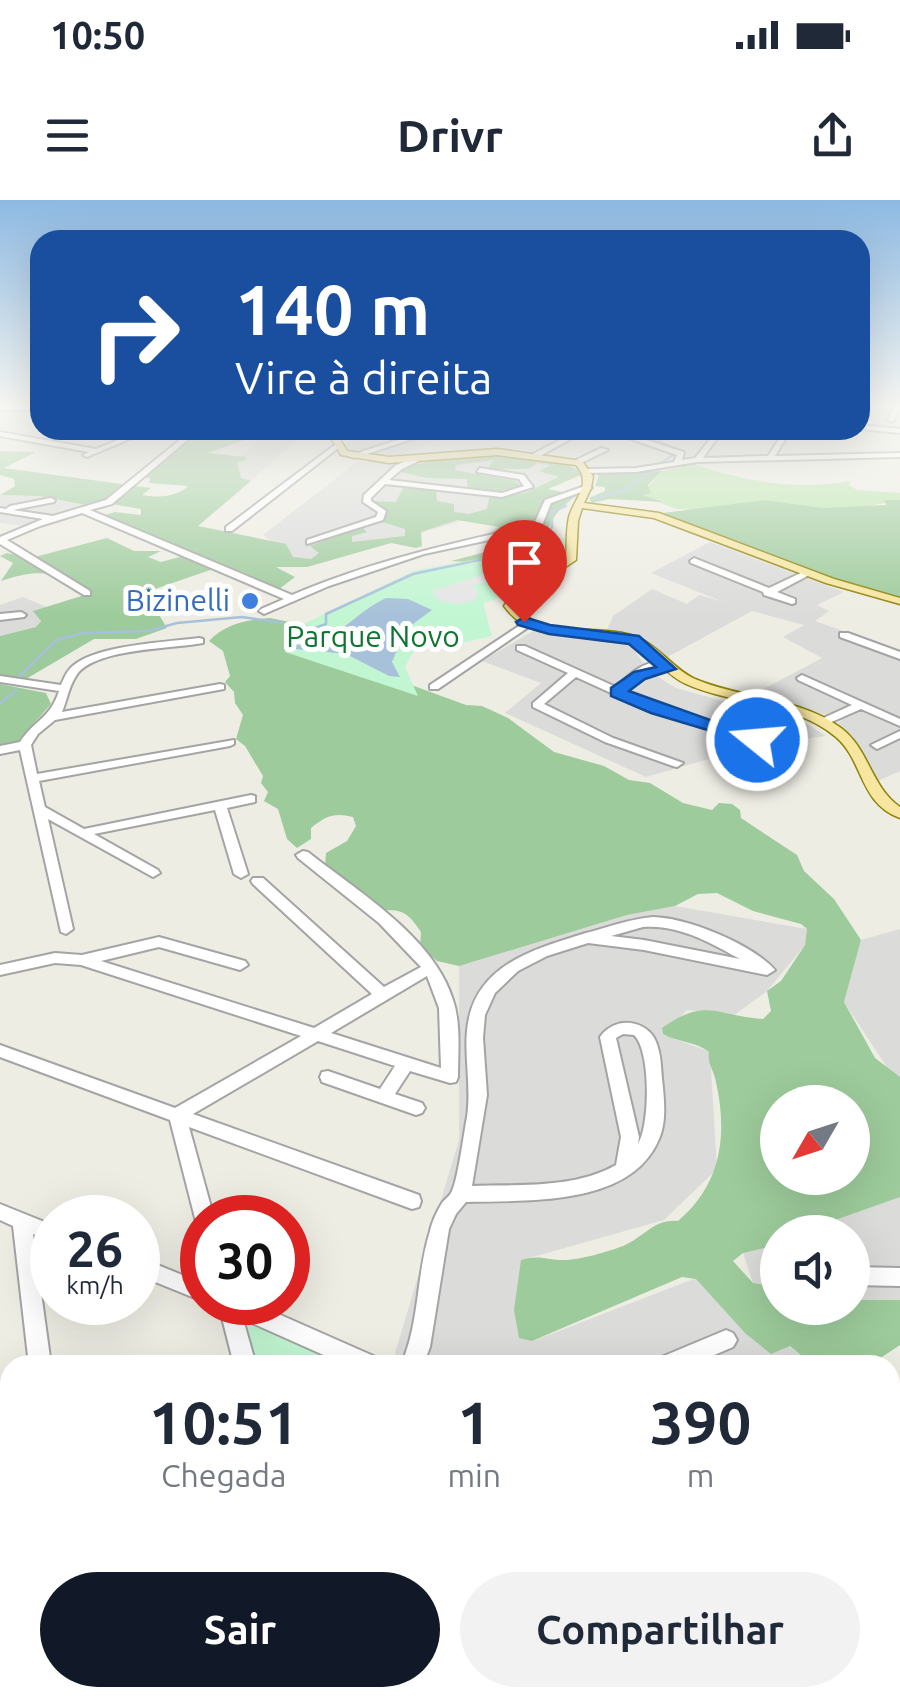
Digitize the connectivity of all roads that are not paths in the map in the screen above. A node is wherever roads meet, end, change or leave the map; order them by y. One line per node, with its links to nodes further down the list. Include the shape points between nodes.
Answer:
1 (142, 476): 11 (street, via 116,498)
2 (297, 476): 13 (street)
3 (389, 476): 6 (street)
4 (518, 476): 6 (street, via 530,487 502,495)
5 (588, 476): 7 (main road)
6 (384, 482): 15 (street, via 366,500 382,511 380,518)
7 (588, 488): 9 (main road); 20 (street, via 548,502 532,528 431,550)
8 (50, 500): 10 (street)
9 (579, 505): 17 (main road, via 654,514); 26 (main road, via 569,563 511,603)
10 (0, 509): 12 (street)
11 (84, 511): 12 (street); 20 (street)
12 (54, 518): 14 (street)
13 (229, 529)
14 (0, 540): 18 (street)
15 (310, 542)
16 (694, 560): 19 (street)
17 (808, 573): 19 (street); 21 (main road)
18 (87, 593)
19 (768, 594): 22 (street)
20 (291, 598): 23 (street)
21 (900, 601)
22 (792, 602)
23 (264, 611)
24 (21, 615): 25 (street)
25 (0, 617)
26 (528, 624): 31 (main road, via 629,638); 36 (street)
27 (844, 635): 30 (street)
28 (199, 641): 37 (street, via 94,660 76,668)
29 (521, 648): 32 (street)
30 (900, 656)
31 (664, 666): 38 (street); 41 (main road, via 700,686)
32 (575, 673): 38 (street); 49 (street, via 537,705 609,740)
33 (802, 678): 39 (street)
34 (0, 679): 37 (street)
35 (220, 687): 40 (street)
36 (434, 687)
37 (64, 691): 40 (street)
38 (617, 692): 44 (street)
39 (861, 705): 41 (street); 42 (street)
40 (53, 717): 46 (street)
41 (826, 723): 54 (main road, via 847,740 872,792)
42 (900, 723)
43 (900, 734): 47 (street)
44 (757, 740)
45 (230, 742): 50 (street)
46 (25, 745): 48 (street); 50 (street)
47 (877, 745)
48 (0, 750)
49 (676, 762)
50 (33, 778): 53 (street)
51 (251, 799): 52 (street)
52 (220, 805): 55 (street); 58 (street)
53 (40, 809): 55 (street); 60 (street)
54 (900, 814)
55 (82, 833): 57 (street)
56 (303, 854): 64 (street)
57 (153, 873)
58 (241, 874)
59 (258, 880): 66 (street)
60 (66, 929)
61 (588, 938): 61 (street, via 644,945 766,970 667,922 630,924); 75 (street, via 516,965 482,1001 475,1037 478,1097)
62 (82, 960): 63 (street, via 160,942); 65 (street); 67 (street)
63 (240, 965)
64 (430, 968): 66 (street); 69 (street, via 448,1010 450,1076)
65 (0, 970)
66 (383, 996): 67 (street)
67 (317, 1034): 69 (street); 73 (street)
68 (0, 1051): 73 (street)
69 (406, 1063): 71 (street)
70 (328, 1077): 71 (street)
71 (385, 1096): 72 (street)
72 (416, 1108)
73 (177, 1116): 76 (street); 77 (street)
74 (625, 1168): 74 (street, via 644,1151 654,1117 649,1040 627,1027 608,1037 630,1137); 75 (street, via 576,1188)
75 (461, 1194): 89 (street, via 436,1248)
76 (199, 1195)
77 (412, 1201)
78 (0, 1212): 79 (street)
79 (22, 1220): 80 (street); 86 (street)
80 (30, 1223)
81 (870, 1276): 82 (street)
82 (900, 1277)
83 (234, 1325): 87 (street)
84 (280, 1325): 88 (street)
85 (726, 1340): 90 (street)
86 (39, 1355)
87 (242, 1355)
88 (347, 1355)
89 (416, 1355)
90 (691, 1355)

